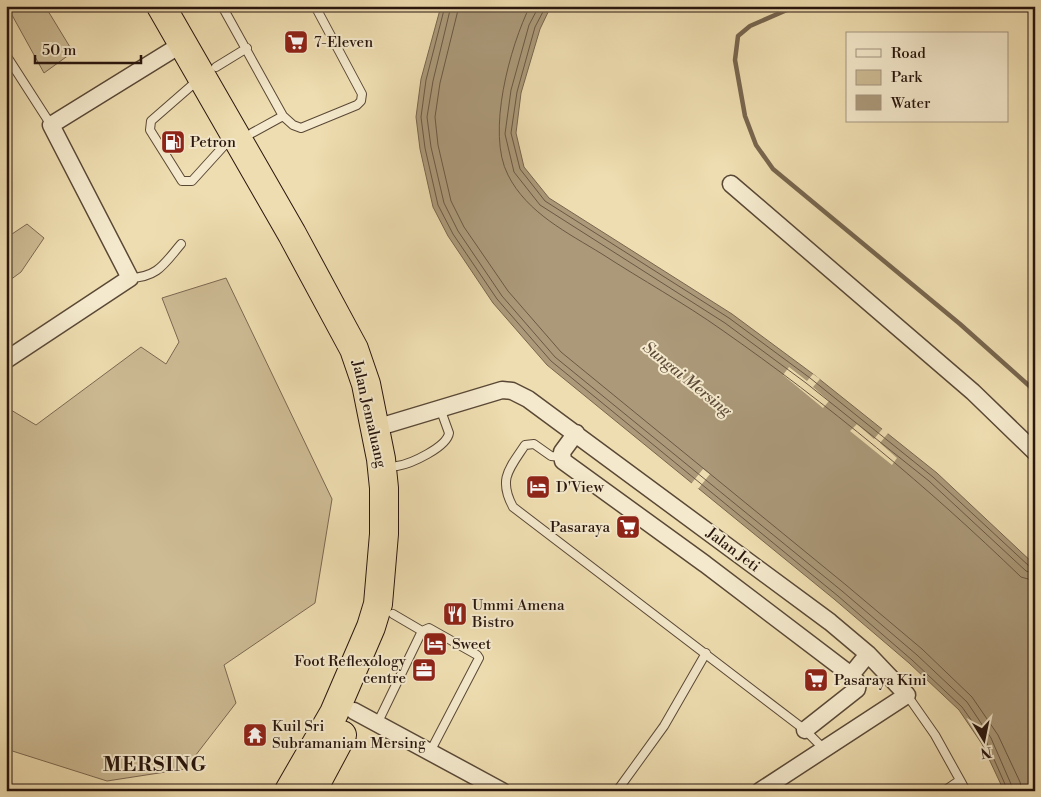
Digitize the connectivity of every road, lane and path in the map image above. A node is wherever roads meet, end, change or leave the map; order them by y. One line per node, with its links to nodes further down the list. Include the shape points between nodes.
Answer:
1 (160, 6): 5 (highway, Jalan Jemaluang)
2 (181, 6): 8 (highway, Jalan Jemaluang)
3 (222, 6): 6 (lane)
4 (315, 6): 9 (lane, via 360,87 361,100 357,105 301,128)
5 (182, 44): 8 (highway, Jalan Jemaluang); 10 (street)
6 (247, 48): 8 (lane); 9 (lane)
7 (6, 54): 10 (lane)
8 (208, 72): 11 (highway, Jalan Jemaluang); 11 (lane, via 150,121 150,130 182,181 187,182)
9 (283, 116): 11 (lane)
10 (51, 125): 14 (street)
11 (243, 134): 17 (highway, Jalan Jemaluang, via 367,344 380,380); 33 (highway, Jalan Jemaluang, via 354,349 366,384 384,488 378,604 334,713)
12 (731, 184): 19 (street, via 973,392)
13 (181, 244): 14 (lane, via 151,275)
14 (130, 278): 15 (street)
15 (6, 360)
16 (440, 408): 17 (street, Jalan Jeti); 18 (street, Jalan Jeti, via 488,392 512,390); 21 (lane, via 449,432 445,442 409,464)
17 (389, 424): 21 (highway, Jalan Jemaluang)
18 (576, 433): 20 (street); 25 (street, Jalan Jeti, via 822,616)
19 (1035, 452)
20 (561, 456): 24 (lane, via 551,456 534,444 524,445 505,478 504,487 513,507); 26 (street, via 563,461)
21 (397, 466): 22 (highway, Jalan Jemaluang, via 399,535)
22 (393, 614): 23 (lane); 28 (highway, Jalan Jemaluang, via 379,655)
23 (422, 631): 28 (lane); 31 (lane, via 429,628 479,658)
24 (706, 653): 29 (lane); 35 (lane, via 664,726)
25 (868, 654): 26 (street); 27 (street, Jalan Jeti)
26 (851, 675): 29 (street, via 858,683 857,689)
27 (906, 694): 30 (street); 32 (lane, via 935,735)
28 (366, 717): 31 (street); 33 (highway, Jalan Jemaluang)
29 (805, 730): 30 (lane)
30 (824, 749): 36 (street)
31 (430, 752): 34 (street)
32 (960, 780): 37 (lane); 38 (lane)
33 (308, 790)
34 (502, 791)
35 (617, 791)
36 (760, 791)
37 (944, 791)
38 (966, 791)

